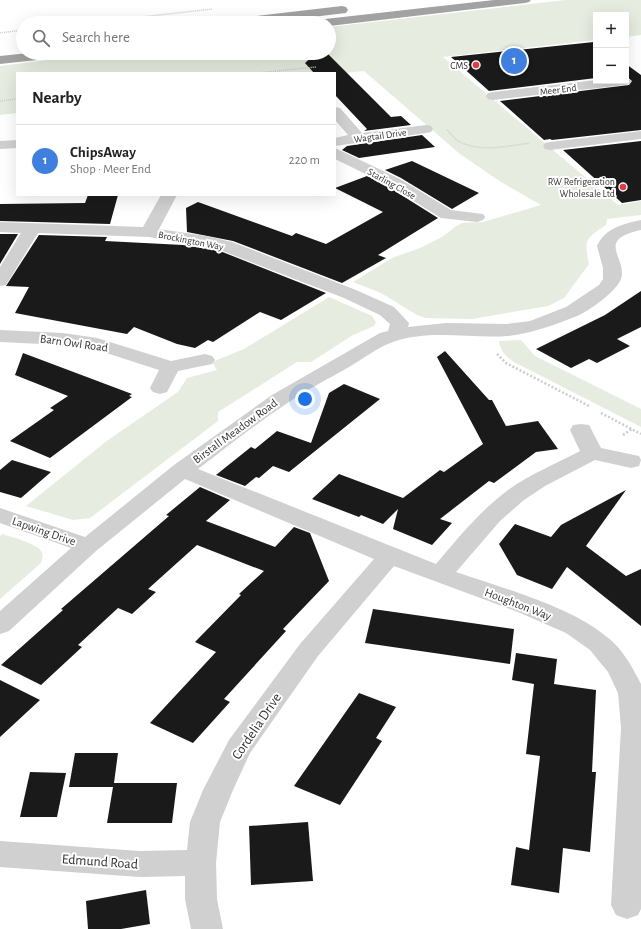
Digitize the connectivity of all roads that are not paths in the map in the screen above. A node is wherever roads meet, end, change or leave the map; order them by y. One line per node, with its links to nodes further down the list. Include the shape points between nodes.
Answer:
1 (427, 0): 3 (highway)
2 (525, 0): 4 (highway)
3 (290, 16)
4 (336, 22)
5 (16, 48): 6 (highway)
6 (0, 50)
7 (16, 58): 8 (highway)
8 (0, 60)
9 (595, 84): 10 (street, Meer End)
10 (493, 96)
11 (336, 112): 14 (street)
12 (426, 129): 14 (street, Wagtail Drive)
13 (641, 134): 18 (street)
14 (358, 138): 15 (street, Wagtail Drive)
15 (336, 142)
16 (16, 144): 17 (street)
17 (0, 145)
18 (550, 146)
19 (336, 153): 21 (street, Starling Close, via 394,182 448,216)
20 (168, 196): 25 (street)
21 (477, 217)
22 (641, 225): 27 (street, Birstall Meadow Road, via 618,232 609,239 606,246 612,279 592,300 573,311 534,326 507,330 446,329)
23 (0, 227): 24 (street, Brockington Way)
24 (33, 227): 25 (street, Brockington Way); 26 (street)
25 (149, 232): 27 (street, Brockington Way, via 226,246 350,294 387,311 400,323)
26 (0, 281)
27 (396, 335): 35 (street, Birstall Meadow Road, via 387,337 280,399)
28 (0, 336): 30 (street, Barn Owl Road, via 63,339 97,344)
29 (205, 360): 30 (street, Barn Owl Road)
30 (170, 367): 31 (street)
31 (160, 388)
32 (581, 430): 33 (street)
33 (592, 453): 34 (street); 39 (street, via 528,487 504,506 479,529)
34 (631, 461)
35 (182, 470): 37 (street, Birstall Meadow Road); 38 (street, Houghton Way)
36 (0, 515): 37 (street, Lapwing Drive)
37 (88, 546): 40 (street, Birstall Meadow Road)
38 (390, 556): 39 (street, Houghton Way); 43 (street, Cordelia Drive, via 309,650 239,748 205,822)
39 (440, 576): 41 (street, Houghton Way, via 527,606 575,627 599,644 619,667 632,693)
40 (0, 624)
41 (637, 779): 44 (street, Houghton Way)
42 (0, 854): 43 (street, Edmund Road, via 140,864)
43 (201, 863): 45 (street, Cordelia Drive, via 202,899)
44 (627, 905)
45 (207, 929)

